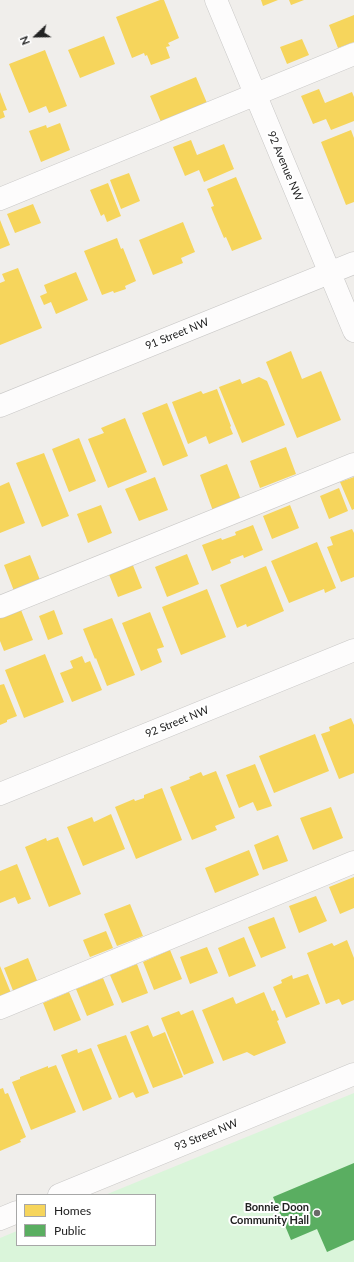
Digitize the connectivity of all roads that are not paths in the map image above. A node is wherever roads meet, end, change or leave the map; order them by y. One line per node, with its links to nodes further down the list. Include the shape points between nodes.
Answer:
1 (216, 0): 3 (street, 92 Avenue NW)
2 (354, 54): 3 (street)
3 (255, 94): 4 (street); 6 (street, 92 Avenue NW)
4 (0, 199)
5 (354, 263): 6 (street, 91 Street NW)
6 (329, 272): 7 (street, 92 Avenue NW); 8 (street, 91 Street NW)
7 (354, 331)
8 (0, 406)
9 (354, 464): 10 (street)
10 (0, 607)
11 (354, 650): 12 (street, 92 Street NW)
12 (0, 794)
13 (354, 862): 14 (street)
14 (0, 1008)
15 (354, 1074): 16 (street, 93 Street NW)
16 (61, 1194)
17 (16, 1212): 18 (street)
18 (0, 1219)

